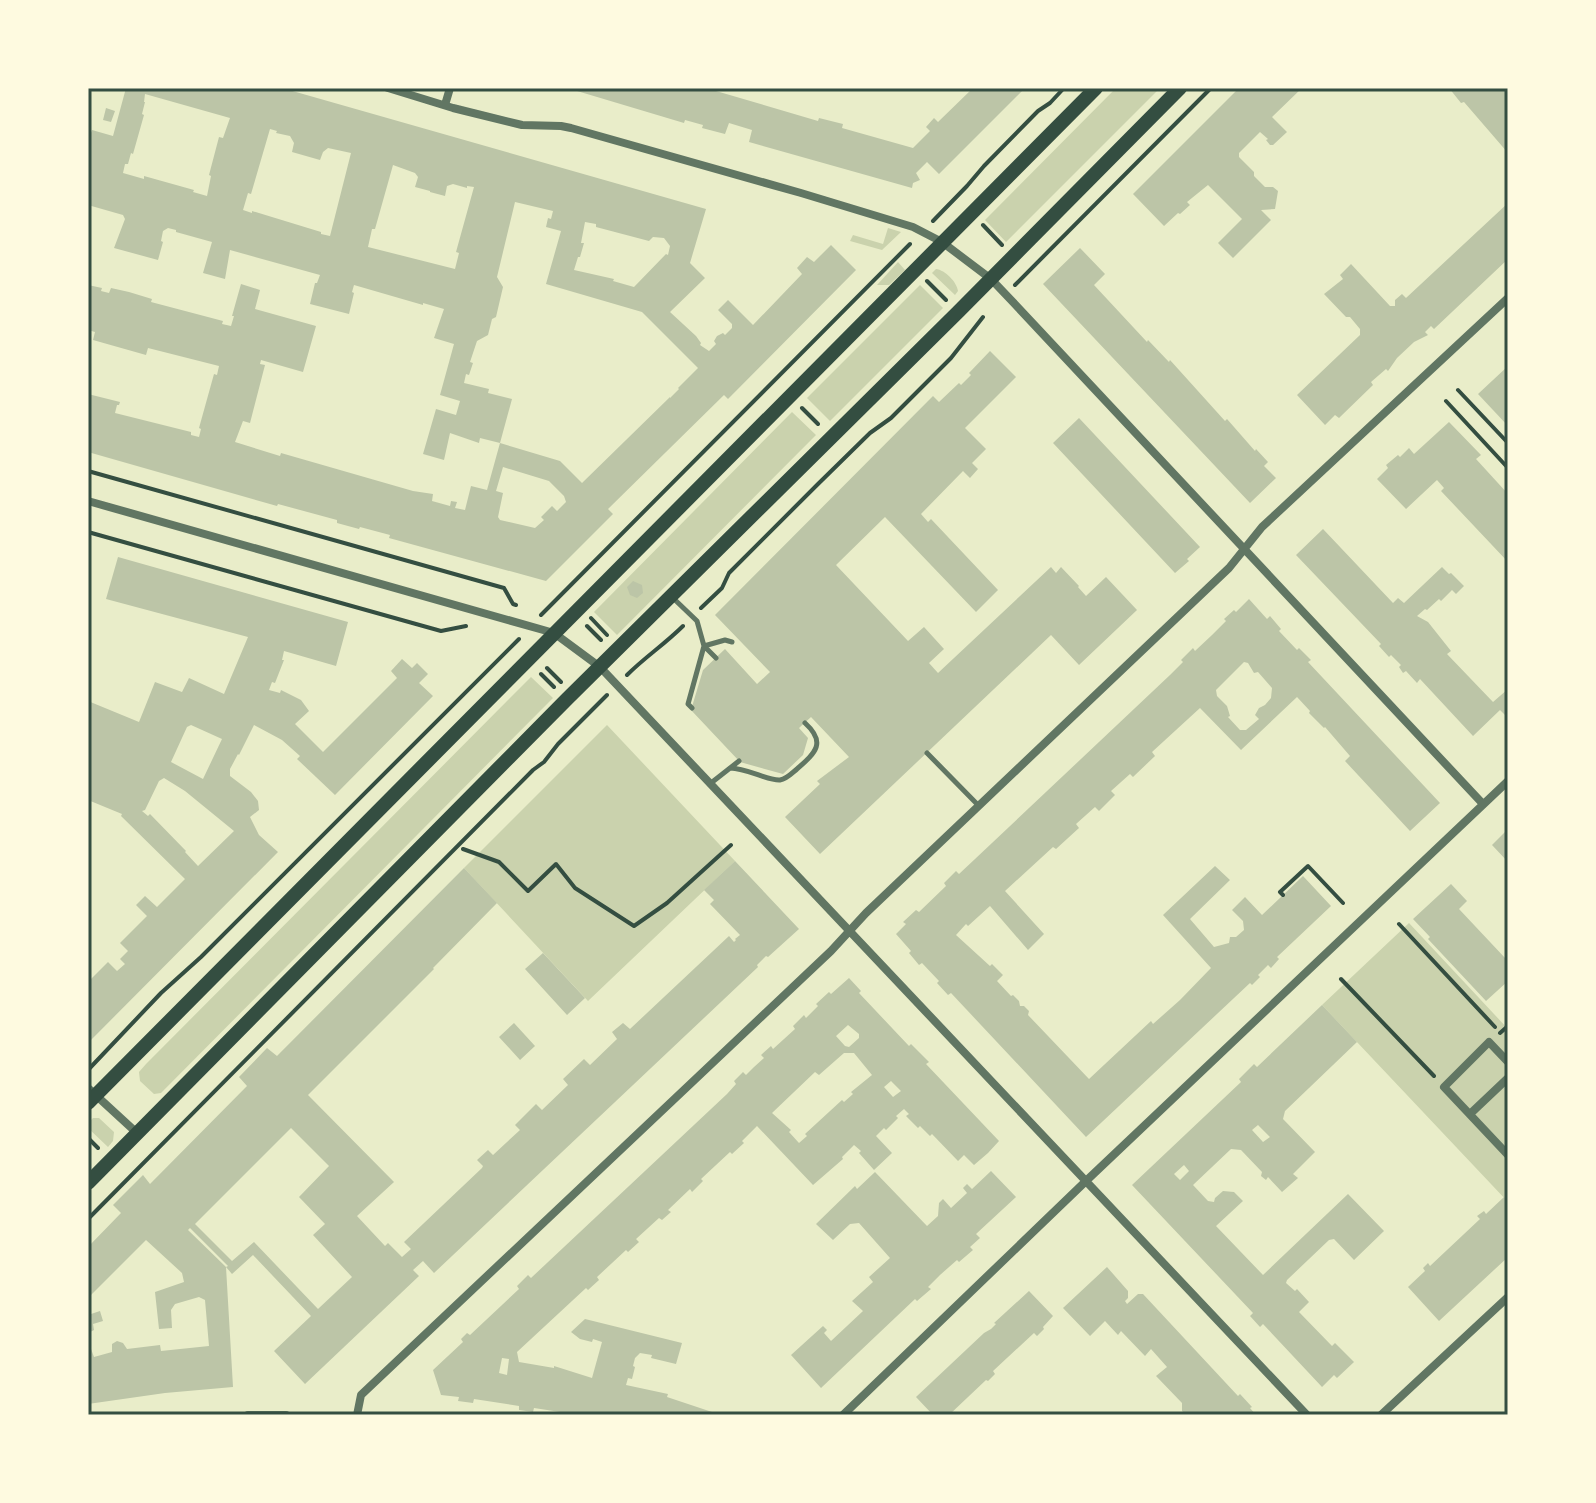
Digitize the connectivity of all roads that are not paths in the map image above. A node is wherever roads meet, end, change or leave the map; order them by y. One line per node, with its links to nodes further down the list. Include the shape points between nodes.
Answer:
1 (388, 88): 5 (street)
2 (450, 88): 5 (street)
3 (1096, 88): 6 (main road)
4 (1180, 88): 7 (main road)
5 (445, 105): 6 (street, via 640,147 913,227)
6 (942, 242): 7 (street); 12 (main road)
7 (991, 279): 10 (street); 11 (main road)
8 (1508, 298): 10 (street, via 1262,527)
9 (88, 501): 12 (street)
10 (1245, 549): 24 (street); 25 (street)
11 (671, 596): 14 (lane, via 697,621); 16 (main road)
12 (554, 633): 16 (street); 29 (main road)
13 (732, 642): 14 (lane)
14 (704, 646): 15 (lane); 17 (lane, via 688,704)
15 (716, 658)
16 (600, 667): 23 (street); 31 (main road)
17 (692, 708)
18 (805, 723): 21 (lane, via 818,742 813,754 788,777 780,780)
19 (927, 753): 25 (lane)
20 (739, 761): 21 (lane)
21 (730, 768): 23 (lane)
22 (1508, 781): 24 (street)
23 (711, 783): 26 (street)
24 (1483, 804): 33 (street)
25 (979, 806): 26 (street)
26 (849, 931): 33 (street); 38 (street, via 361,1395)
27 (1508, 1062): 30 (street, via 1489,1042 1444,1087)
28 (1508, 1078): 30 (street)
29 (91, 1095): 31 (street)
30 (1470, 1114): 32 (street)
31 (137, 1133): 34 (main road)
32 (1508, 1155)
33 (1086, 1181): 39 (street); 40 (street)
34 (88, 1183)
35 (1508, 1297): 41 (street)
36 (248, 1415): 37 (street)
37 (286, 1415)
38 (357, 1415)
39 (843, 1415)
40 (1307, 1415)
41 (1381, 1415)

